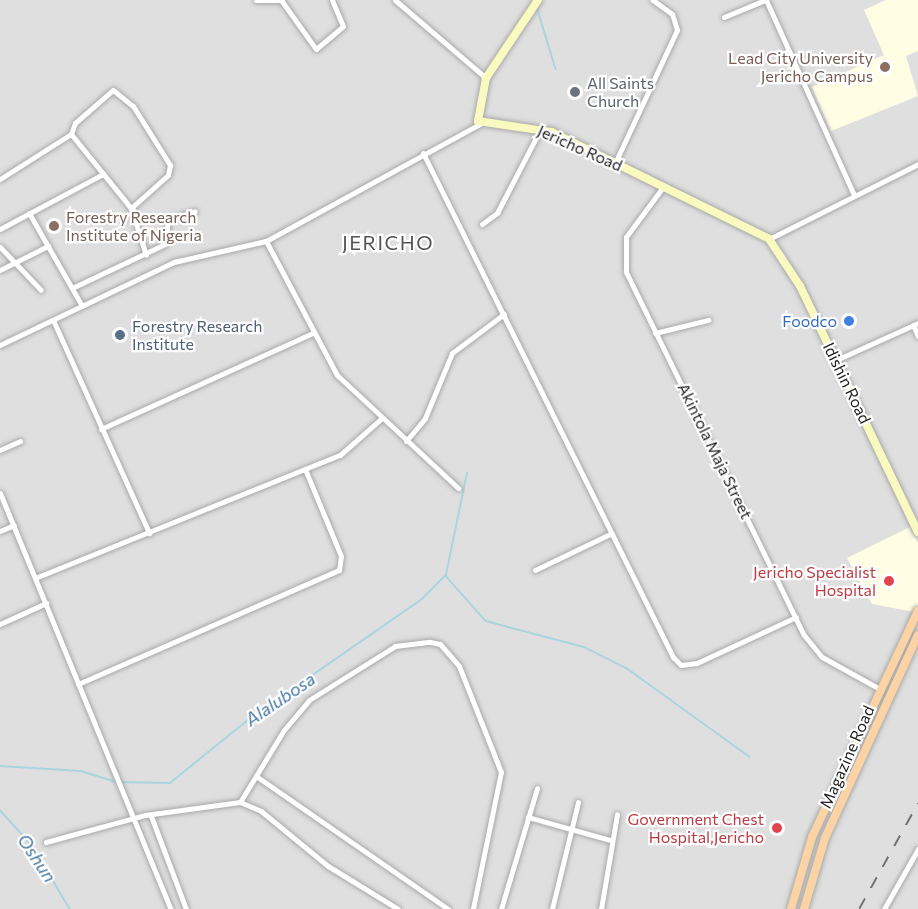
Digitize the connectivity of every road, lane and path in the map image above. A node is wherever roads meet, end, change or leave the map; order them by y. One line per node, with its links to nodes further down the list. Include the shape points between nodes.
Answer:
1 (256, 0): 2 (street)
2 (281, 0): 3 (street, via 316,49 343,26)
3 (332, 0)
4 (395, 0): 9 (street)
5 (538, 0): 9 (street)
6 (653, 0): 14 (street, via 672,14 677,30)
7 (765, 0): 8 (street); 19 (street)
8 (724, 17)
9 (486, 78): 10 (street, via 478,101)
10 (480, 124): 11 (street, Jericho Road); 13 (street)
11 (540, 128): 14 (street, Jericho Road); 23 (street, via 498,210)
12 (71, 134): 16 (street); 17 (street); 20 (street, via 109,91 133,106 170,165 168,175)
13 (423, 153): 26 (street); 35 (street)
14 (615, 163): 18 (street, Jericho Road)
15 (918, 164): 19 (street)
16 (104, 174): 20 (street); 22 (street)
17 (0, 179)
18 (663, 187): 25 (street, Jericho Road); 40 (street, Akintola Maja Street, via 644,207 624,246 626,272)
19 (853, 193): 25 (street)
20 (131, 208): 29 (street)
21 (195, 211): 29 (street, via 168,220 165,244)
22 (29, 213): 24 (street); 27 (street)
23 (482, 224)
24 (0, 229)
25 (769, 239): 43 (street, Idishin Road, via 791,268)
26 (266, 241): 34 (street, via 192,256); 39 (street)
27 (48, 246): 30 (street); 32 (street)
28 (0, 247): 30 (street)
29 (146, 255): 32 (street)
30 (15, 262): 31 (street); 33 (street)
31 (0, 270)
32 (72, 288): 34 (street)
33 (41, 290)
34 (82, 306): 36 (street)
35 (504, 314): 47 (street, via 452,352 426,418); 56 (street)
36 (53, 320): 42 (street); 45 (street)
37 (708, 320): 40 (street)
38 (915, 324): 41 (street); 43 (street)
39 (313, 333): 44 (street, via 343,382); 45 (street)
40 (655, 333): 61 (street, Akintola Maja Street)
41 (918, 336)
42 (0, 345)
43 (836, 360): 54 (street, Idishin Road)
44 (382, 418): 47 (street); 49 (street, via 357,445)
45 (100, 429): 55 (street)
46 (20, 441): 48 (street)
47 (406, 441): 50 (street)
48 (0, 450)
49 (305, 469): 55 (street); 64 (street, via 341,556 339,570)
50 (458, 488)
51 (0, 493): 52 (street)
52 (14, 525): 53 (street); 58 (street)
53 (0, 531)
54 (918, 532)
55 (149, 533): 58 (street)
56 (612, 533): 57 (street); 61 (street, via 667,647 681,665 708,659)
57 (535, 570)
58 (35, 578): 59 (street)
59 (46, 603): 62 (street); 64 (street)
60 (918, 611): 65 (main road, Magazine Road)
61 (796, 617): 65 (street, Akintola Maja Street, via 815,651)
62 (0, 624)
63 (918, 635): 68 (main road, Magazine Road)
64 (78, 684): 75 (street)
65 (878, 688): 66 (main road, Magazine Road)
66 (840, 775): 68 (main road); 88 (main road, Magazine Road, via 798,872)
67 (256, 776): 70 (street); 83 (street); 84 (street, via 309,700 395,646 412,641 440,644 459,666 501,772)
68 (850, 781): 89 (main road, Magazine Road, via 815,863)
69 (537, 788): 74 (street)
70 (240, 802): 73 (street); 82 (street, via 261,811 339,874)
71 (578, 802): 76 (street)
72 (617, 814): 77 (street)
73 (151, 816): 75 (street); 81 (street)
74 (528, 818): 76 (street); 85 (street)
75 (134, 820): 78 (street); 80 (street)
76 (571, 831): 77 (street); 86 (street)
77 (610, 840): 87 (street)
78 (46, 842)
79 (918, 849): 90 (street)
80 (171, 909)
81 (186, 909)
82 (398, 909)
83 (448, 909)
84 (473, 909)
85 (501, 909)
86 (552, 909)
87 (601, 909)
88 (791, 909)
89 (804, 909)
90 (884, 909)

